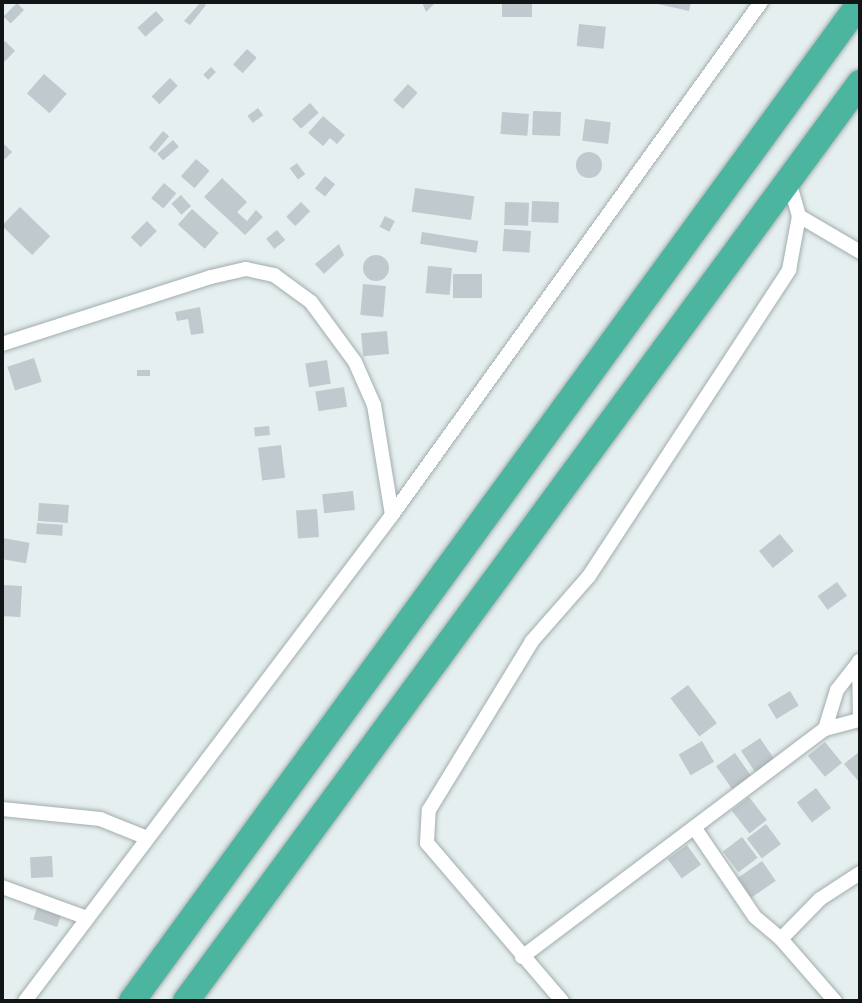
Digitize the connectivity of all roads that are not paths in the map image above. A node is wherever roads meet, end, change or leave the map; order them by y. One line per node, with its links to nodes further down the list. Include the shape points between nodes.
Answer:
1 (761, 2): 8 (street)
2 (860, 3): 21 (highway)
3 (860, 83): 4 (highway)
4 (789, 182): 5 (street); 22 (highway)
5 (799, 216): 6 (street); 19 (street, via 789,270 589,576 532,641 429,810 427,843)
6 (860, 252)
7 (2, 344): 8 (street, via 211,277 246,269 274,275 311,302 355,362 374,405)
8 (392, 515): 14 (street)
9 (859, 662): 10 (street); 11 (street, via 837,690)
10 (860, 720): 11 (street)
11 (824, 729): 13 (street)
12 (2, 809): 14 (street, via 100,819)
13 (696, 830): 18 (street, via 755,917); 19 (street)
14 (147, 838): 17 (street)
15 (860, 873): 18 (street, via 820,899)
16 (2, 887): 17 (street)
17 (87, 918): 20 (street)
18 (781, 939): 24 (street)
19 (522, 957): 23 (street)
20 (25, 1001)
21 (132, 1001)
22 (186, 1001)
23 (562, 1001)
24 (835, 1001)

